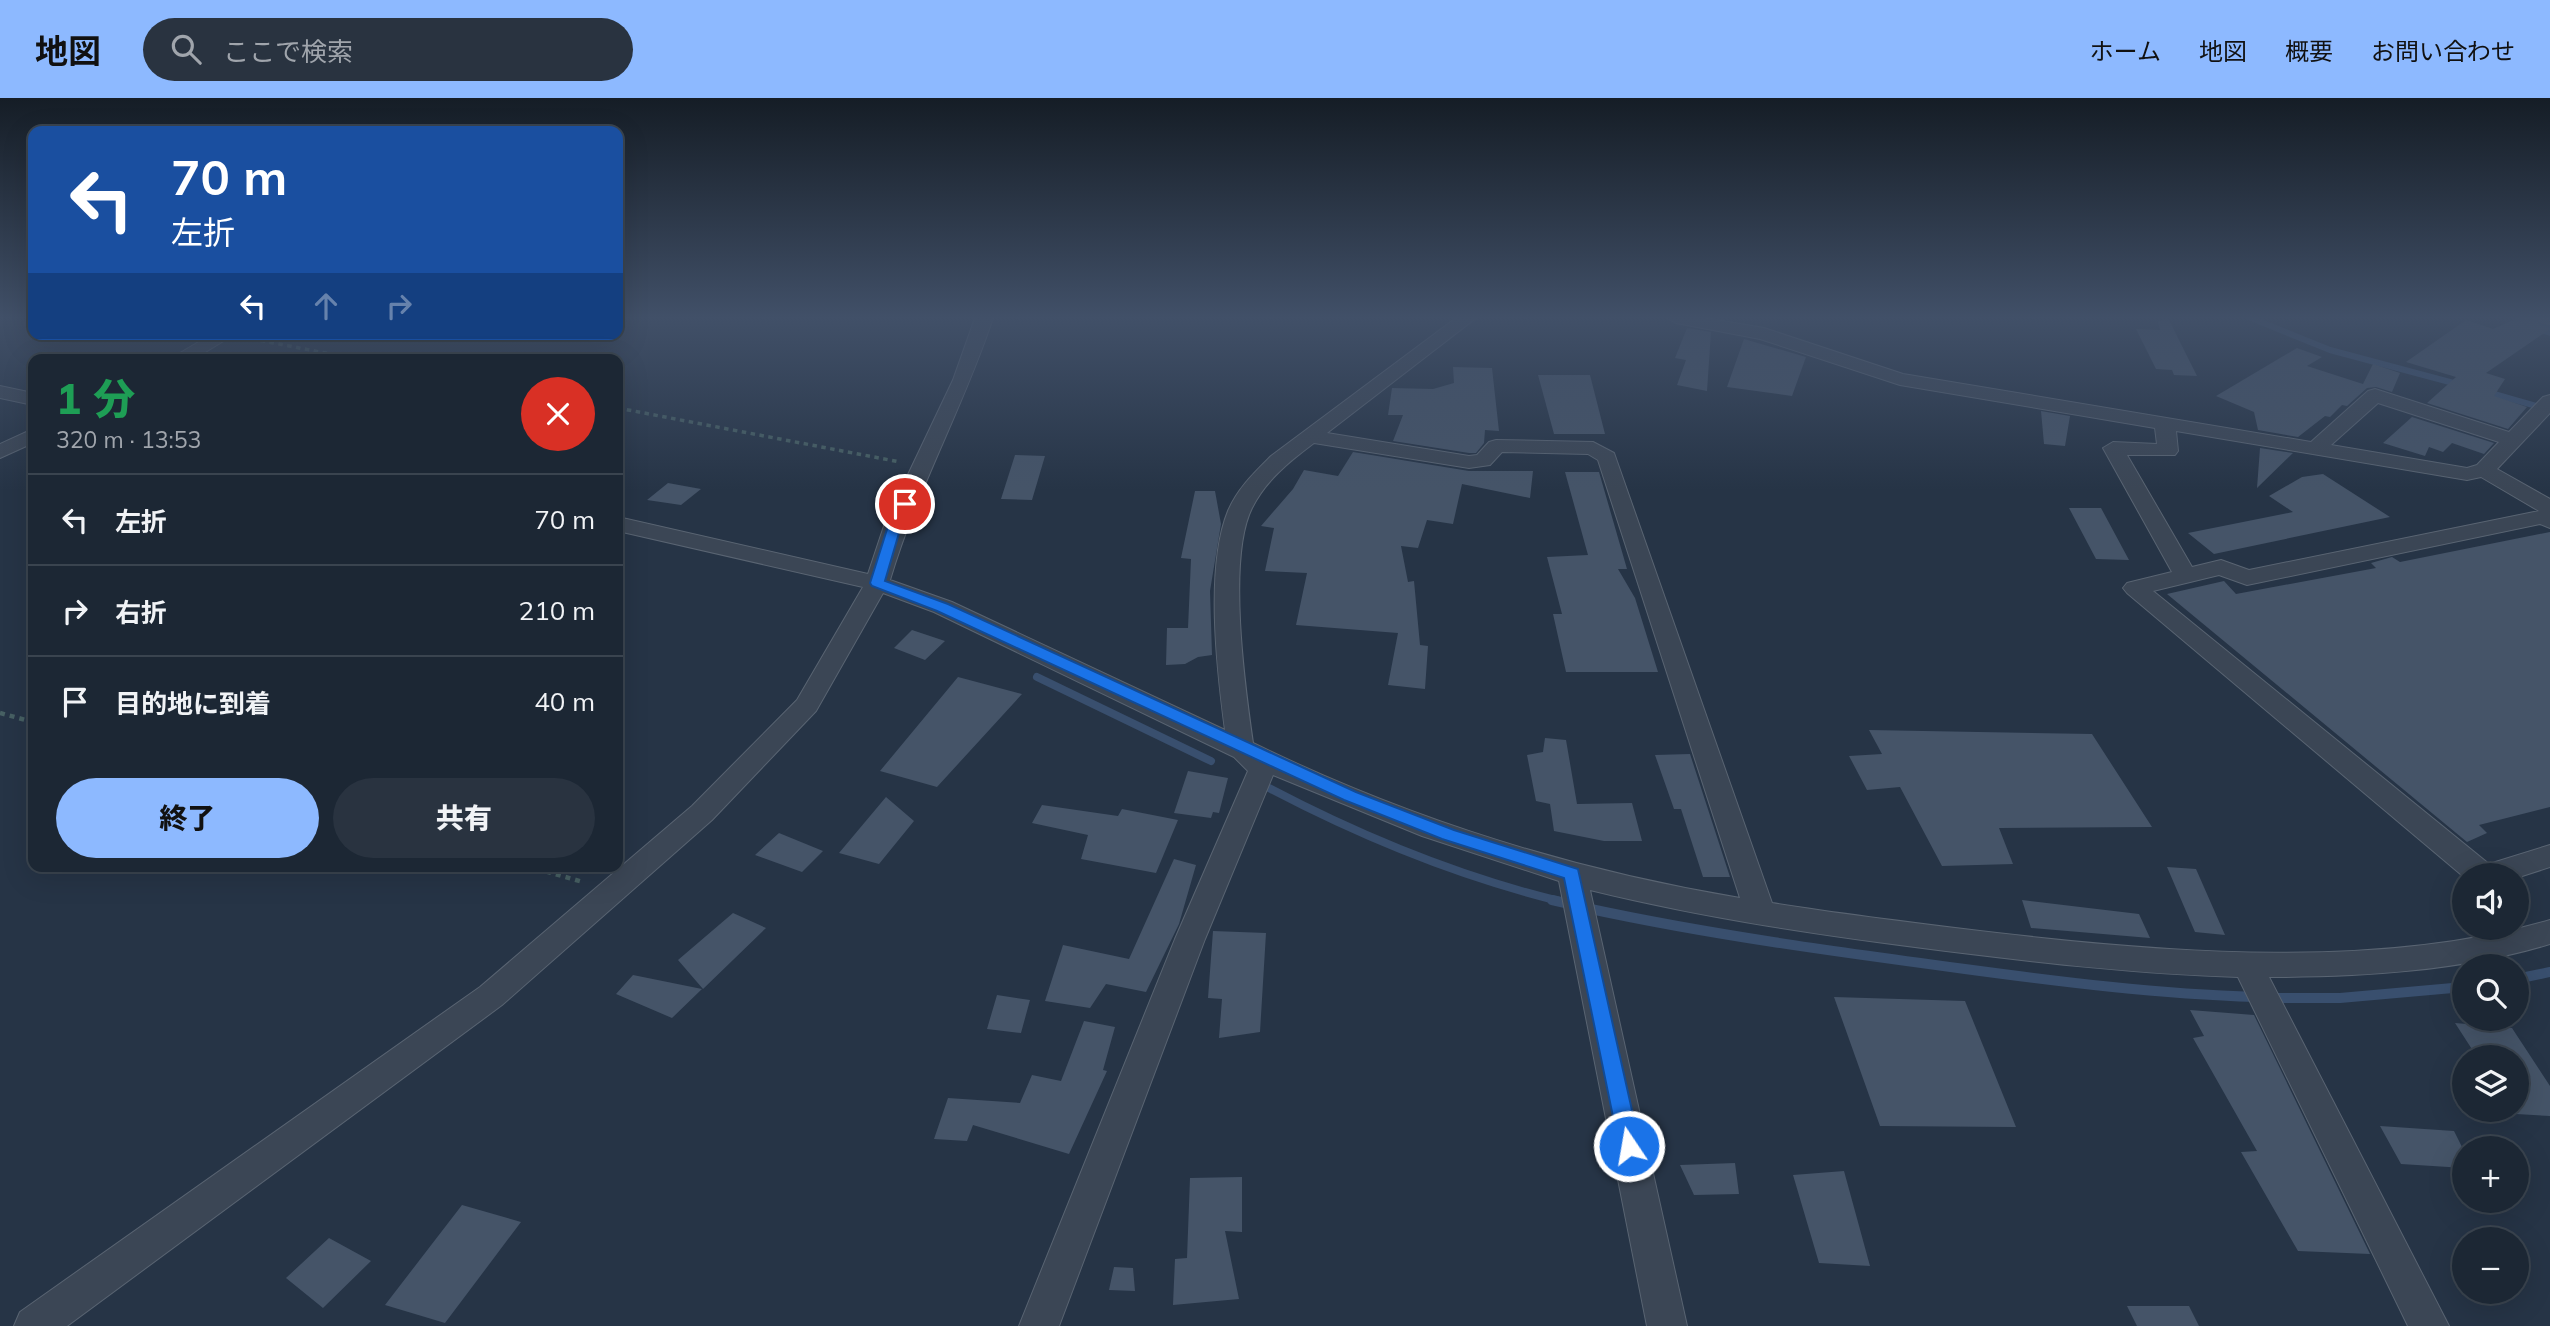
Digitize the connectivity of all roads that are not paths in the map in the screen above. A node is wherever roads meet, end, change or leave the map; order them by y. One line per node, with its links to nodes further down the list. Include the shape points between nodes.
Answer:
1 (965, 375): 18 (street, via 896,523)
2 (1391, 375): 8 (street)
3 (1889, 375): 7 (street)
4 (0, 392): 5 (street)
5 (28, 398)
6 (2546, 405): 10 (street)
7 (2165, 423): 11 (street); 17 (street, via 2168,451 2113,448)
8 (1311, 436): 19 (street, via 1278,460 1239,511 1227,568 1232,687); 24 (street, via 1469,463 1483,461 1496,446 1593,448 1607,457)
9 (28, 438): 12 (street)
10 (2513, 440): 11 (street, via 2375,395); 13 (street)
11 (2316, 449): 13 (street, via 2468,474)
12 (0, 452)
13 (2484, 470): 14 (street)
14 (2550, 508)
15 (2550, 521): 17 (street, via 2543,517 2247,578 2221,567)
16 (623, 525): 18 (street)
17 (2186, 576): 21 (street, via 2135,588)
18 (877, 583): 19 (street, via 943,607); 27 (street, via 807,705 702,813 614,892 491,996)
19 (1240, 746): 23 (street); 28 (street, via 1262,769 1190,939)
20 (2550, 856): 22 (lane)
21 (2467, 863)
22 (2528, 863)
23 (1576, 895): 24 (street); 29 (street)
24 (1760, 914): 26 (street, via 2104,957)
25 (2550, 932): 26 (street, via 2406,958 2343,964)
26 (2258, 987): 30 (street)
27 (34, 1326)
28 (1039, 1326)
29 (1667, 1326)
30 (2429, 1326)

